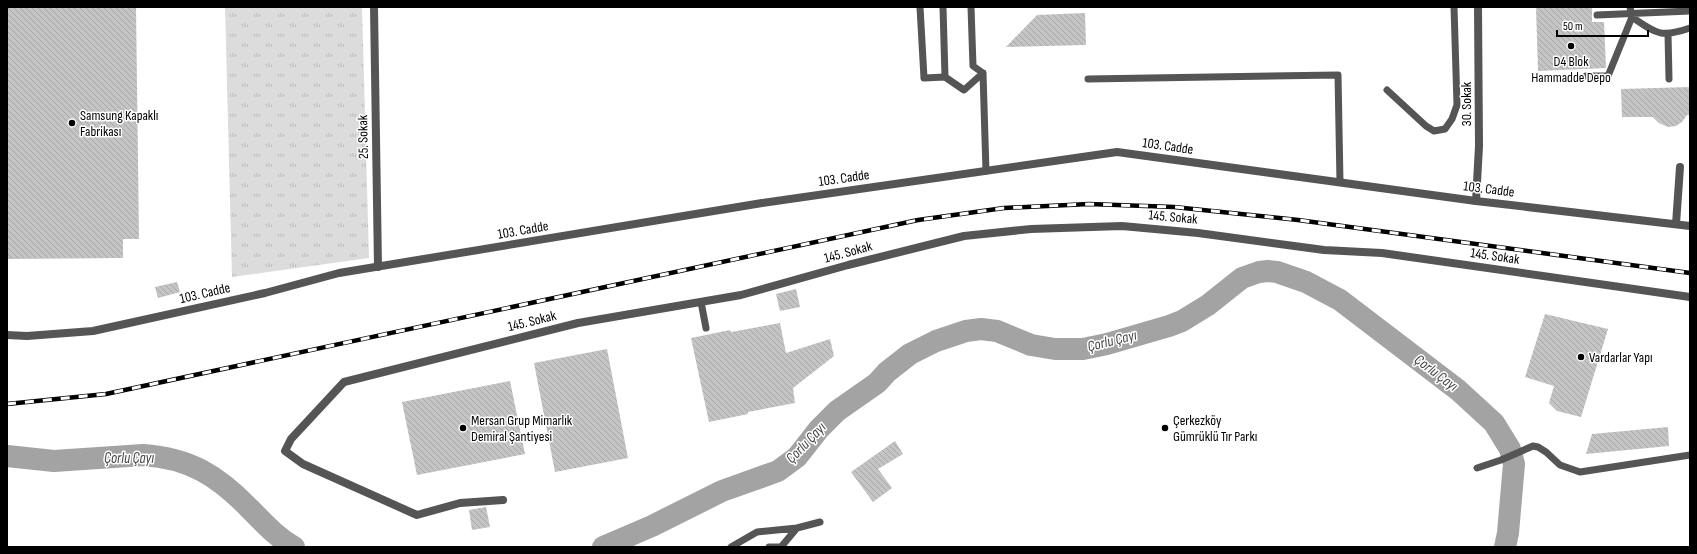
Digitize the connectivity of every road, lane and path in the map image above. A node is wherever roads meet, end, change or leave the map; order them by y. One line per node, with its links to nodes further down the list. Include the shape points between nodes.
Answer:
1 (374, 7): 24 (street, 25. Sokak)
2 (920, 7): 14 (lane, via 924,78)
3 (943, 7): 14 (lane)
4 (971, 7): 12 (lane, via 973,66)
5 (1454, 7): 17 (lane, via 1457,104 1445,129 1434,131 1426,126)
6 (1478, 7): 21 (street, 30. Sokak, via 1479,146)
7 (1690, 11): 8 (lane)
8 (1631, 12): 9 (lane); 11 (lane, via 1654,32); 13 (lane, via 1608,76)
9 (1597, 15)
10 (1690, 28): 11 (lane)
11 (1668, 34): 15 (lane)
12 (982, 73): 14 (lane, via 964,90); 19 (lane)
13 (1586, 76)
14 (945, 77)
15 (1669, 79)
16 (1088, 80): 20 (lane, via 1338,75)
17 (1387, 90)
18 (1680, 167): 22 (street)
19 (986, 171): 20 (street, 103. Cadde, via 1117,152); 24 (street, 103. Cadde, via 762,203)
20 (1340, 182): 21 (street, 103. Cadde)
21 (1476, 201): 22 (street, 103. Cadde)
22 (1676, 224): 23 (street, 103. Cadde)
23 (1690, 226)
24 (378, 267): 28 (street, 103. Cadde, via 339,273 265,293 93,331)
25 (1690, 297): 26 (street, 145. Sokak, via 1382,253 1324,250 1198,233 1122,226 1031,229 964,236 741,295)
26 (701, 302): 27 (lane); 31 (street, 145. Sokak, via 578,323 344,382 291,439 285,452 303,464 417,515 460,503)
27 (706, 328)
28 (7, 336)
29 (1690, 455): 30 (lane, via 1580,472 1560,465 1546,452 1533,446)
30 (1477, 468)
31 (503, 500)
32 (820, 522): 33 (lane)
33 (797, 528): 34 (lane, via 757,532); 36 (lane)
34 (731, 547)
35 (769, 547): 36 (lane)
36 (781, 547)

